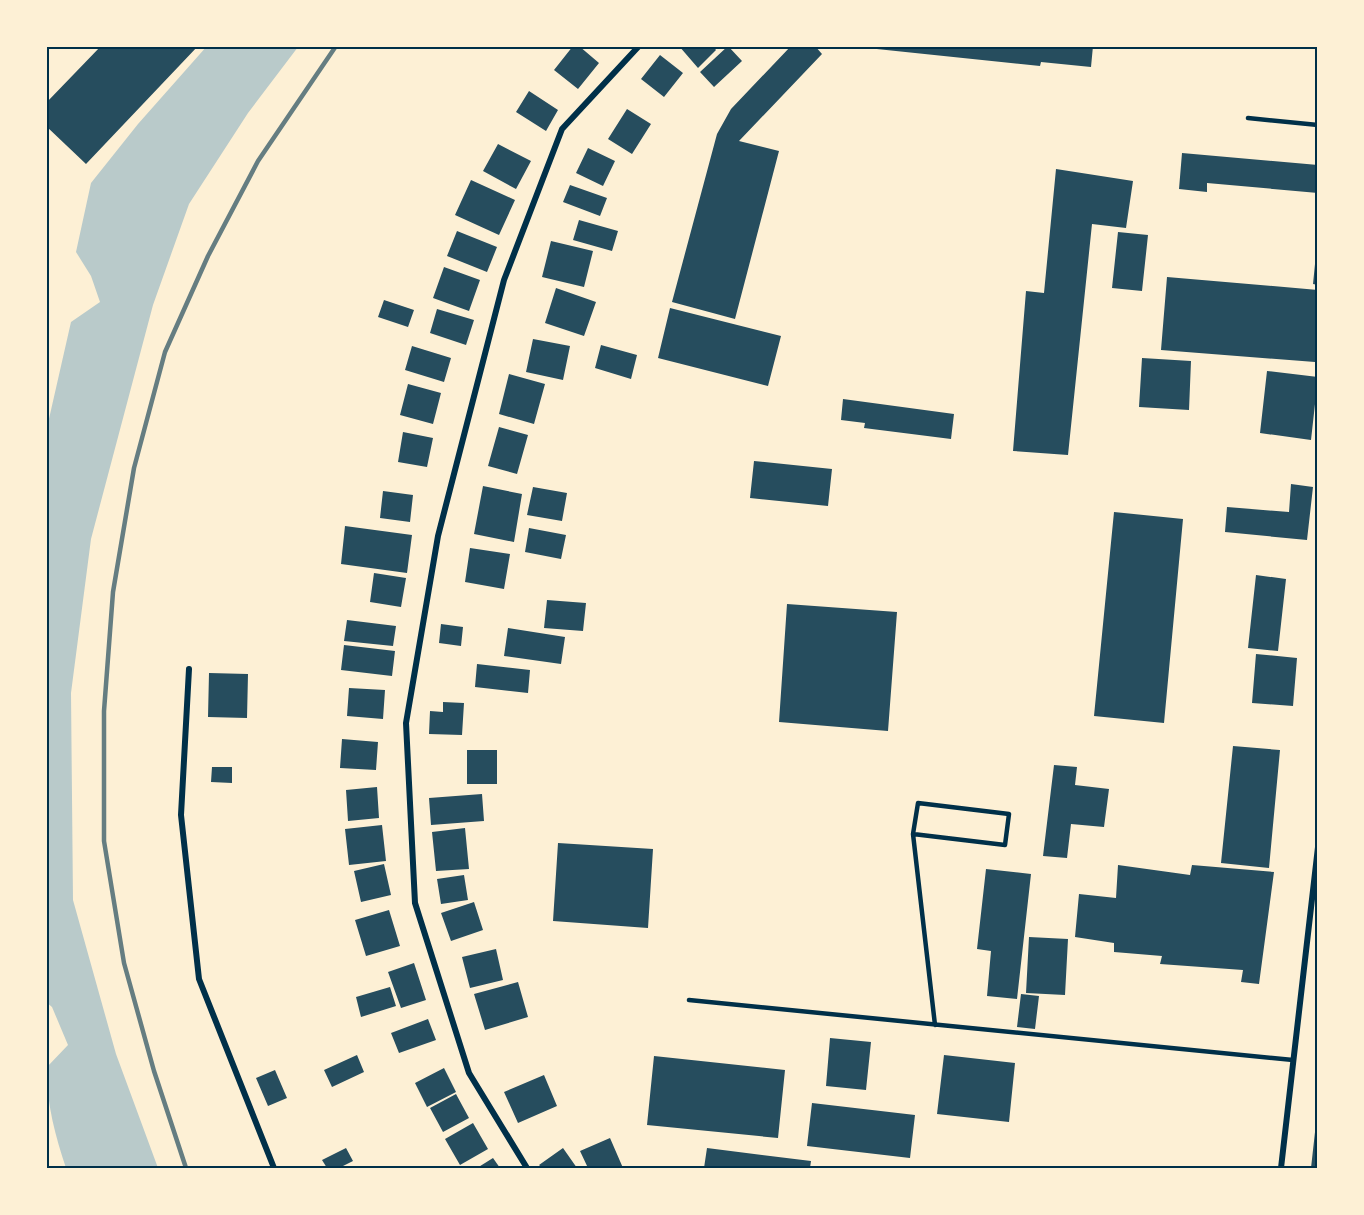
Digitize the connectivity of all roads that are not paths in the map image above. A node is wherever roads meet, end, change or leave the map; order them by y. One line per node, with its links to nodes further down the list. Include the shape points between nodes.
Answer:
1 (639, 46): 11 (street, via 562,129 504,280 438,536 406,723 415,903 469,1073)
2 (1248, 118): 3 (lane)
3 (1317, 125)
4 (189, 669): 10 (street, via 180,815 199,979)
5 (913, 834): 5 (lane, via 1005,845 1009,814 918,802); 8 (lane)
6 (1317, 847): 9 (street)
7 (689, 1000): 8 (lane)
8 (935, 1025): 9 (lane)
9 (1293, 1060): 12 (street)
10 (274, 1168)
11 (527, 1168)
12 (1281, 1168)

